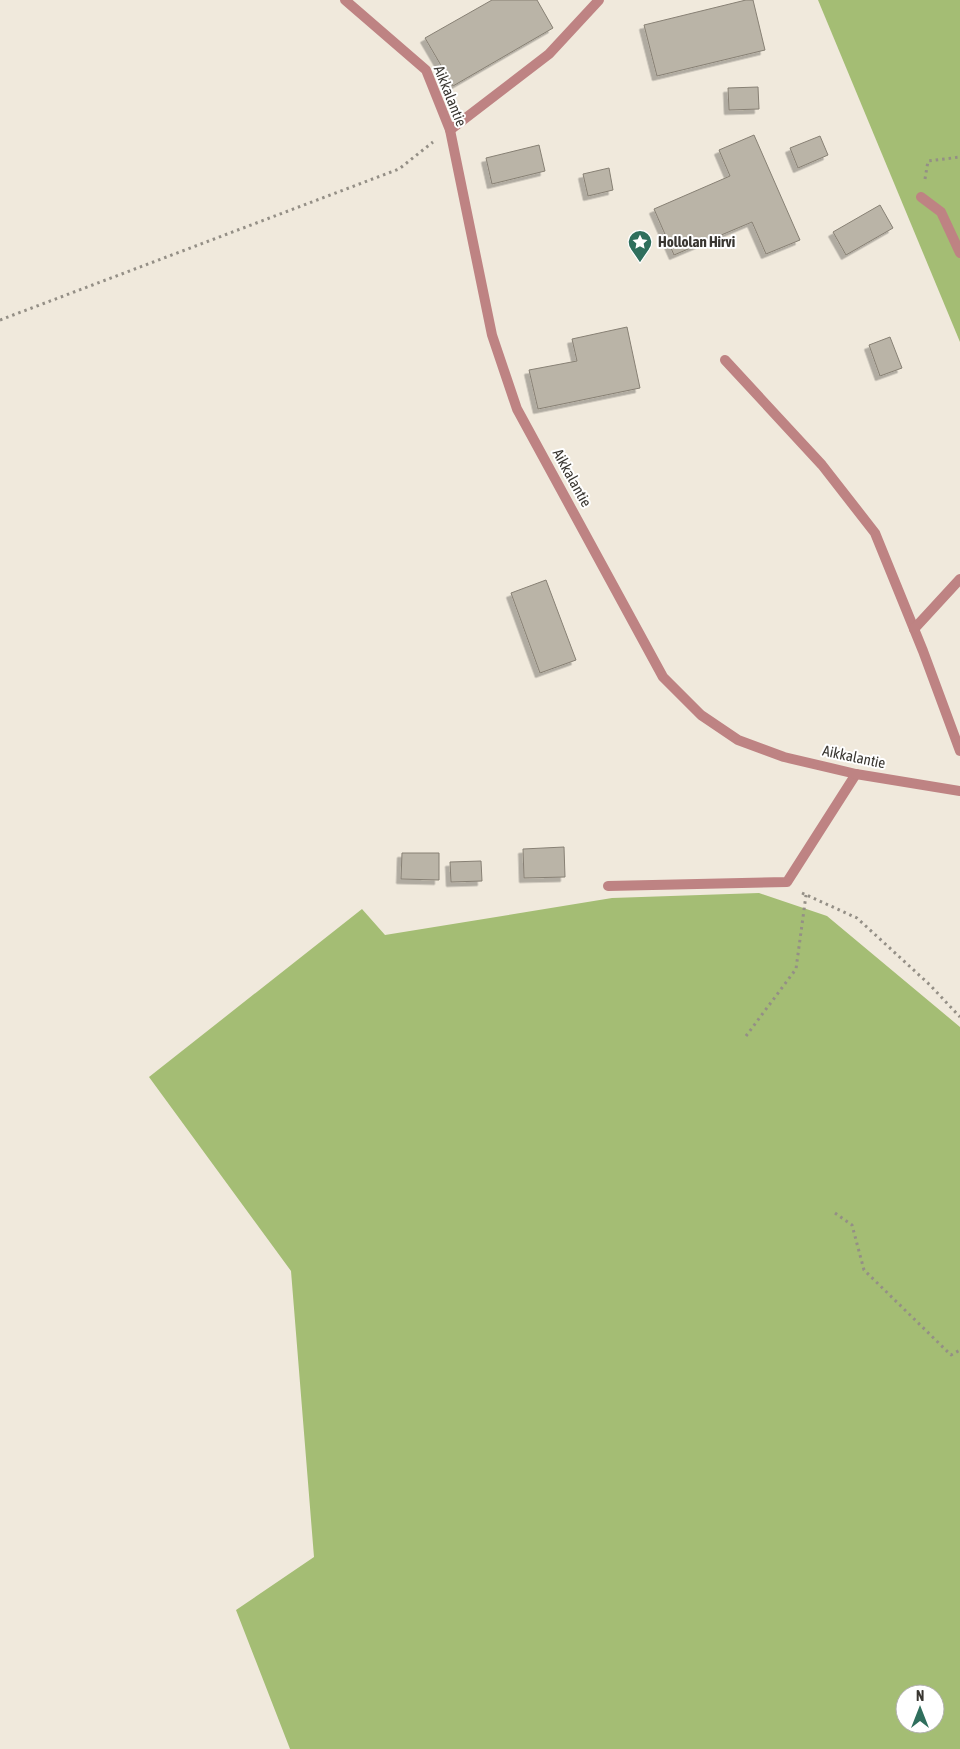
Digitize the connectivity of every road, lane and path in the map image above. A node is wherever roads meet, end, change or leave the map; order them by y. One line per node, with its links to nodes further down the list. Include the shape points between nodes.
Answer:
1 (345, 0): 3 (street, Aikkalantie, via 426,70)
2 (599, 0): 3 (street, via 549,54)
3 (450, 130): 7 (path, via 399,169); 12 (street, Aikkalantie, via 492,336 517,409 663,678 701,715 738,740 784,757)
4 (960, 157): 5 (path, via 928,161)
5 (921, 197): 6 (street, via 941,212)
6 (960, 254)
7 (0, 320)
8 (726, 360): 10 (street, via 822,465 875,533)
9 (960, 579): 10 (street)
10 (914, 629): 11 (street)
11 (960, 751)
12 (856, 774): 13 (street, Aikkalantie); 14 (street, via 787,882)
13 (960, 791)
14 (779, 882): 15 (street); 16 (path)
15 (608, 886)
16 (806, 894): 17 (path, via 857,918); 18 (path, via 796,969)
17 (960, 1017)
18 (746, 1036)
19 (835, 1213): 20 (path, via 852,1225 864,1270 951,1355)
20 (960, 1350)

